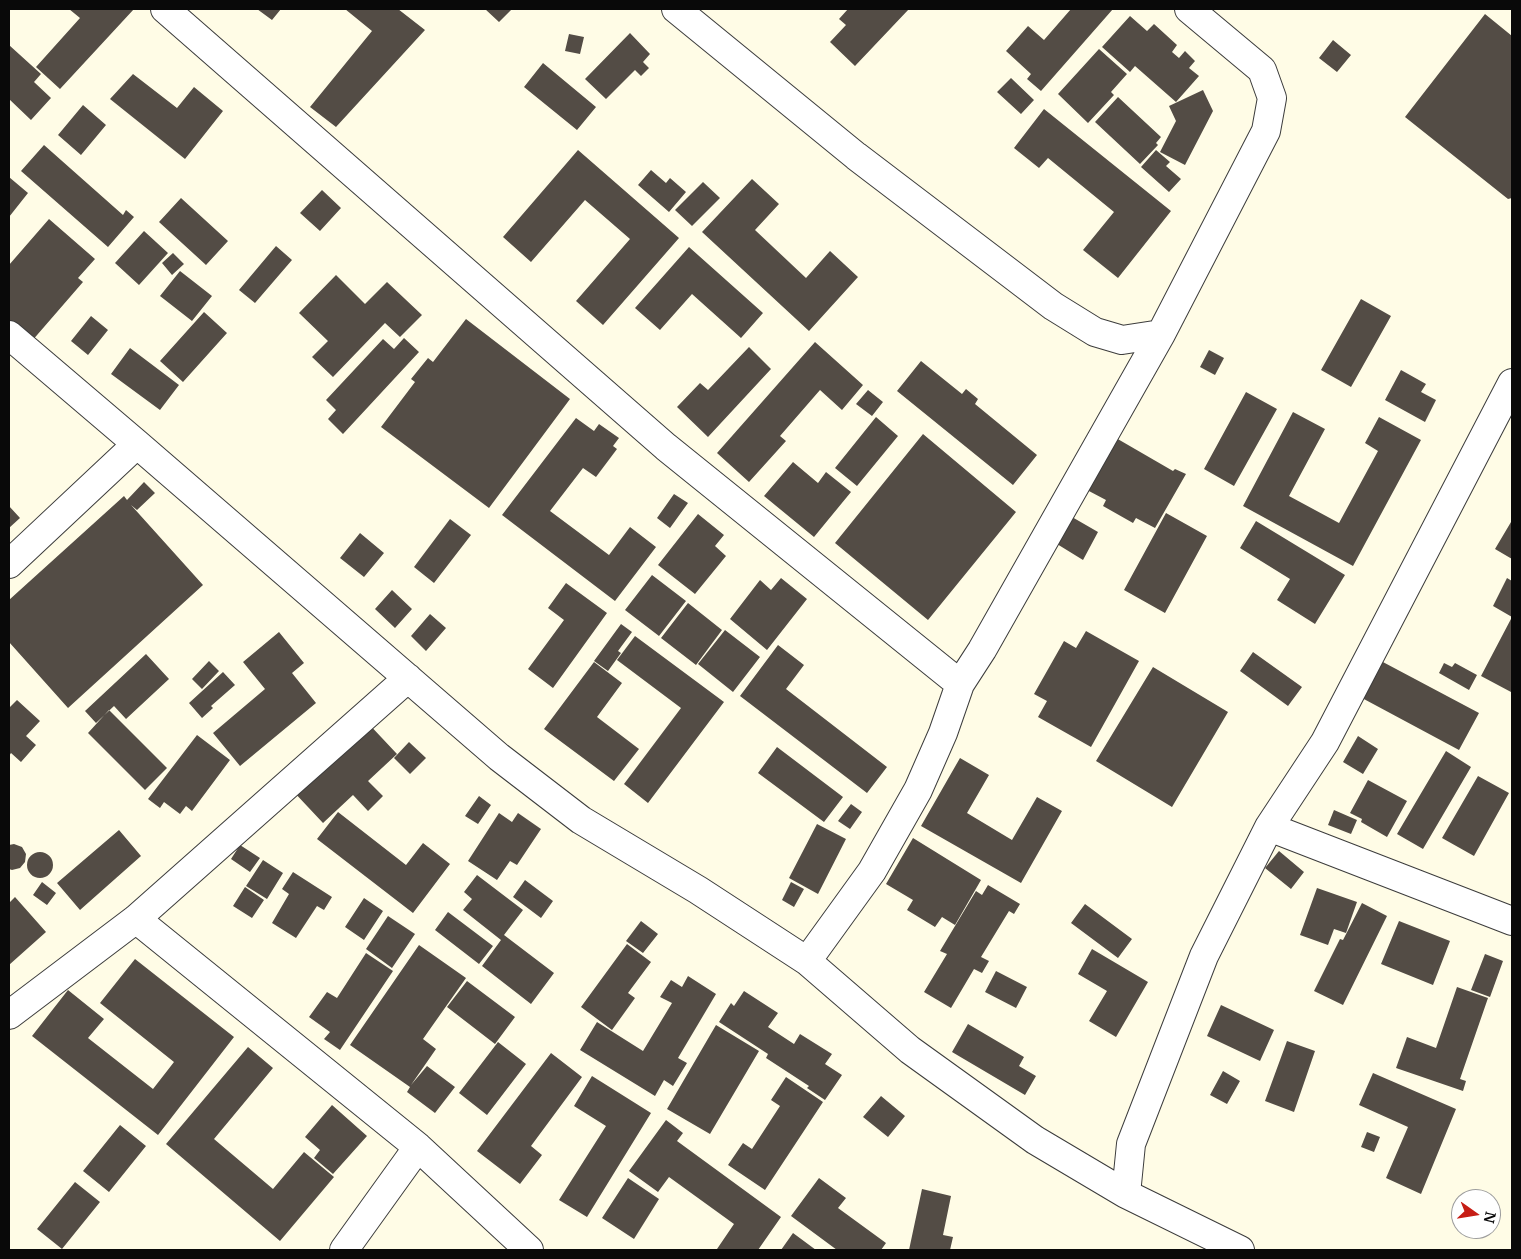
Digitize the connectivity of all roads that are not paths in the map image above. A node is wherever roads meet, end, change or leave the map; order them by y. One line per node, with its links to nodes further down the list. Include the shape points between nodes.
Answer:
1 (676, 9): 4 (street, via 856,156 1053,306 1095,332 1122,340)
2 (1189, 9): 4 (street, via 1262,70 1272,98 1266,131)
3 (171, 10): 10 (street, via 666,447)
4 (1161, 334): 10 (street)
5 (9, 335): 7 (street)
6 (1512, 383): 11 (street, via 1325,742)
7 (137, 444): 8 (street); 9 (street)
8 (9, 564)
9 (408, 678): 12 (street); 14 (street, via 499,757 581,820 698,890)
10 (960, 684): 14 (street, via 918,790 872,871)
11 (1269, 827): 13 (street); 17 (street, via 1204,956 1173,1032 1131,1144)
12 (136, 919): 15 (street); 16 (street)
13 (1512, 921)
14 (807, 961): 17 (street, via 910,1050 1035,1140)
15 (9, 1015)
16 (418, 1147): 18 (street); 19 (street)
17 (1126, 1194): 20 (street)
18 (344, 1250)
19 (530, 1250)
20 (1240, 1250)

